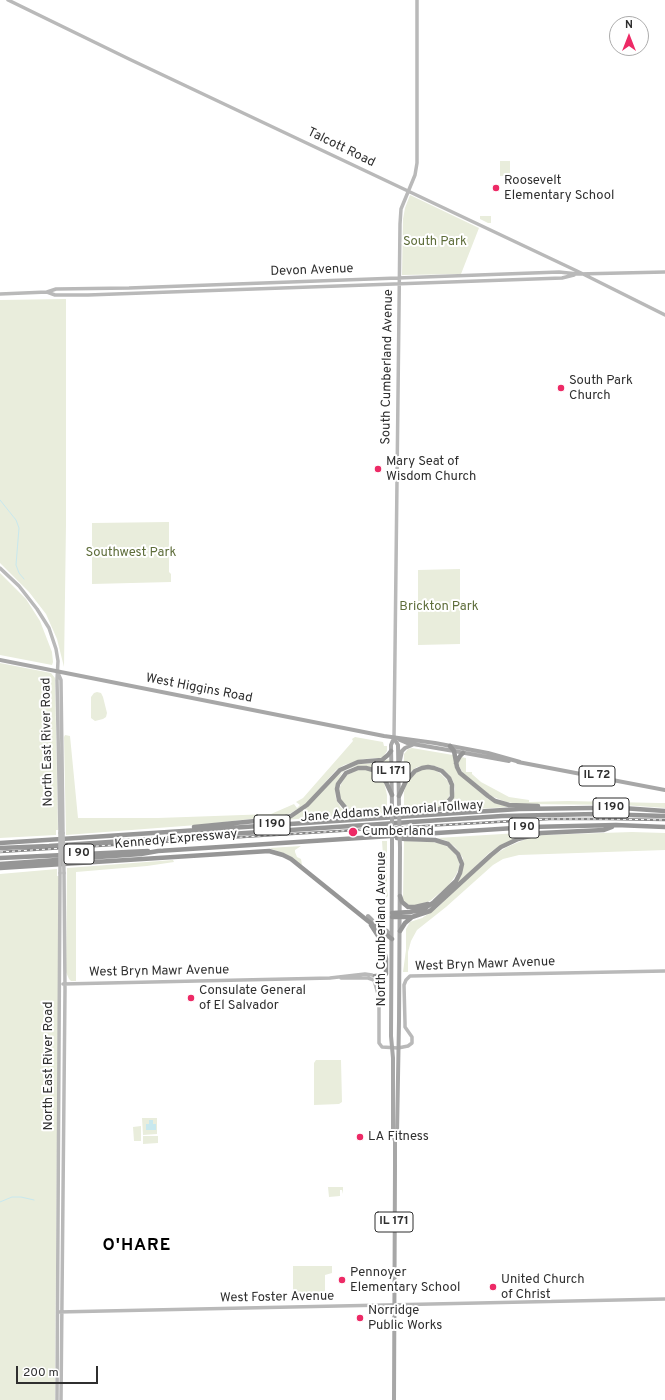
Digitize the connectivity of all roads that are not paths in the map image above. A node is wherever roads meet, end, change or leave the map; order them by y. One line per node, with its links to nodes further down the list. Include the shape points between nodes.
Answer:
1 (8, 0): 3 (street, Talcott Road)
2 (417, 0): 3 (street, South Cumberland Avenue, via 417,163)
3 (408, 191): 6 (street, Talcott Road); 7 (street, South Cumberland Avenue, via 400,216)
4 (665, 272): 6 (street, Devon Avenue)
5 (578, 274): 6 (street, Devon Avenue); 7 (street, Devon Avenue, via 559,272); 8 (street, Devon Avenue, via 562,278)
6 (584, 274): 11 (street, Talcott Road)
7 (399, 278): 8 (street, South Cumberland Avenue); 9 (street, Devon Avenue, via 56,289)
8 (399, 284): 9 (street, Devon Avenue, via 88,295 55,295); 15 (street, South Cumberland Avenue)
9 (47, 292): 10 (street, Devon Avenue)
10 (0, 294)
11 (665, 315)
12 (0, 568): 14 (street, North East River Road, via 19,586 44,618 56,649)
13 (0, 660): 14 (main road, West Higgins Road / IL 72)
14 (58, 671): 15 (main road, West Higgins Road / IL 72); 42 (street, North East River Road, bridge)
15 (394, 738): 16 (main road, West Higgins Road / IL 72); 17 (main road, West Higgins Road); 18 (main road, North Cumberland Avenue / IL 171); 23 (main road, North Cumberland Avenue / IL 171, via 398,745)
16 (415, 744): 19 (main road, West Higgins Road / IL 72); 23 (main road, via 402,751)
17 (450, 746): 19 (highway); 21 (main road, West Higgins Road)
18 (391, 751): 25 (main road, North Cumberland Avenue / IL 171); 34 (highway, via 382,760 358,762 340,770 307,805 286,817)
19 (454, 752): 20 (main road, West Higgins Road / IL 72); 22 (highway)
20 (463, 753): 21 (main road, West Higgins Road / IL 72); 22 (highway)
21 (520, 762): 24 (main road, West Higgins Road / IL 72)
22 (456, 763): 27 (highway, via 464,776 495,801 509,805)
23 (398, 766): 26 (main road, North Cumberland Avenue / IL 171)
24 (665, 790)
25 (392, 795): 31 (highway, via 383,778 366,768 349,771 338,784 339,800 348,811); 45 (main road, North Cumberland Avenue / IL 171, bridge)
26 (399, 796): 29 (highway, via 405,782 414,771 434,768 445,774 452,785 451,800 441,809); 43 (main road, North Cumberland Avenue / IL 171, bridge)
27 (556, 808): 28 (highway, I 190); 29 (highway, I 190)
28 (665, 811)
29 (420, 815): 31 (highway, I 190)
30 (665, 816): 37 (highway, Jane Addams Memorial Tollway / I 90, via 502,816)
31 (384, 817): 34 (highway, I 190)
32 (616, 826): 33 (highway, Kennedy Expressway / I 90); 35 (highway, Kennedy Expressway / I 90, via 530,827); 48 (highway, via 604,830 541,833 518,839 490,855 435,908)
33 (665, 827)
34 (159, 832): 36 (highway, I 190)
35 (390, 836): 38 (highway, Kennedy Expressway / I 90); 44 (highway, via 441,841 458,854 462,864 456,881)
36 (0, 842)
37 (0, 848)
38 (158, 851): 39 (highway, I 90); 40 (highway, Kennedy Expressway)
39 (0, 858)
40 (0, 864)
41 (0, 870): 49 (highway, via 269,851 291,859)
42 (62, 873): 55 (street, North East River Road); 56 (street, North East River Road)
43 (400, 896): 44 (highway, via 408,907); 46 (main road, North Cumberland Avenue / IL 171)
44 (432, 903): 46 (highway, via 420,910)
45 (392, 915): 46 (highway); 51 (main road, North Cumberland Avenue / IL 171)
46 (400, 915): 48 (highway); 50 (main road, North Cumberland Avenue / IL 171)
47 (368, 916): 51 (main road, via 387,931)
48 (412, 917): 50 (highway, via 405,922)
49 (368, 921): 51 (highway); 53 (highway, via 379,935 386,952 386,974)
50 (400, 931): 59 (main road, North Cumberland Avenue / IL 171)
51 (392, 939): 58 (main road, North Cumberland Avenue / IL 171)
52 (665, 971): 59 (street, West Bryn Mawr Avenue, via 410,976 404,985 404,1023 412,1037 412,1043)
53 (375, 976): 54 (street, West Bryn Mawr Avenue, via 365,974); 57 (street, West Bryn Mawr Avenue, via 380,984)
54 (330, 978): 56 (street, West Bryn Mawr Avenue); 57 (street, West Bryn Mawr Avenue, via 371,979 376,983)
55 (60, 984): 56 (street, West Bryn Mawr Avenue); 63 (street, North East River Road)
56 (65, 984): 63 (street, North East River Road)
57 (379, 998): 58 (street, West Bryn Mawr Avenue, via 378,1043 382,1047)
58 (392, 1048): 59 (street); 60 (main road, North Cumberland Avenue / IL 171)
59 (398, 1048): 60 (main road, North Cumberland Avenue / IL 171)
60 (395, 1142): 62 (main road, North Cumberland Avenue / IL 171)
61 (665, 1299): 62 (street, West Foster Avenue)
62 (394, 1305): 63 (street, West Foster Avenue); 66 (main road, North Cumberland Avenue / IL 171)
63 (60, 1312): 64 (street, North East River Road); 65 (street, North East River Road)
64 (57, 1400)
65 (61, 1400)
66 (394, 1400)

